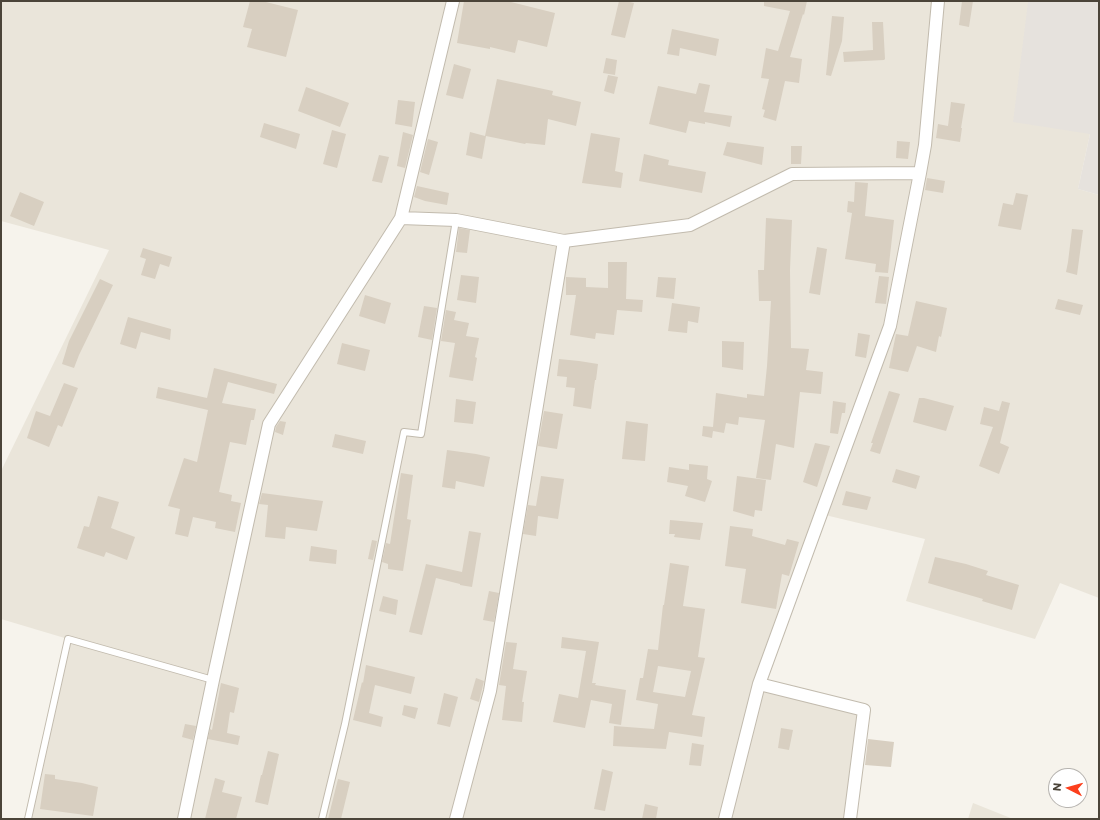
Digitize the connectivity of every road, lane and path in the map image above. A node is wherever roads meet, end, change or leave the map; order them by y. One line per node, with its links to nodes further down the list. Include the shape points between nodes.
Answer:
1 (453, 1): 4 (street)
2 (938, 1): 3 (street, via 925,146)
3 (920, 173): 6 (street, via 792,174 690,225); 8 (street, via 890,326)
4 (401, 218): 5 (street); 7 (street, via 269,424)
5 (456, 220): 6 (street); 11 (lane, via 421,434 404,432 346,724)
6 (564, 241): 12 (street, via 490,691)
7 (213, 680): 9 (lane, via 68,639); 10 (street)
8 (760, 684): 13 (street); 14 (street, via 864,710)
9 (28, 819)
10 (184, 819)
11 (322, 819)
12 (456, 819)
13 (725, 819)
14 (850, 819)

